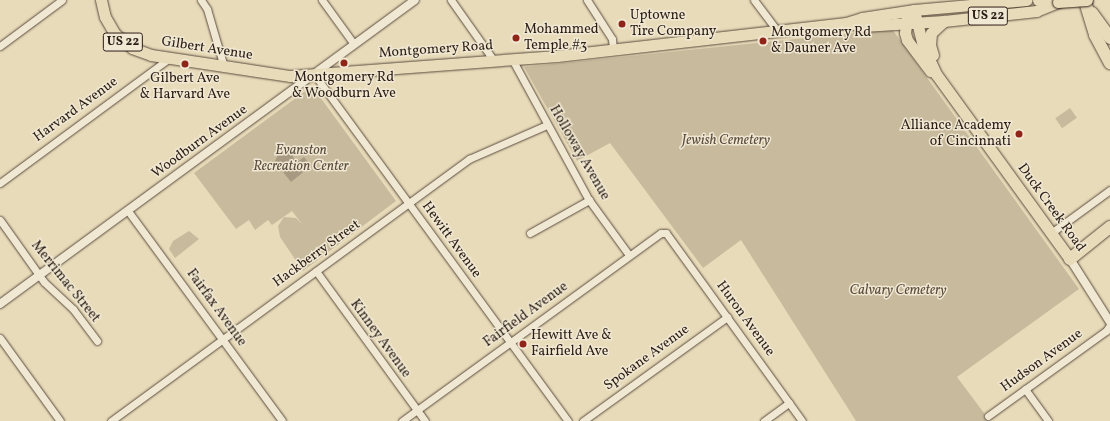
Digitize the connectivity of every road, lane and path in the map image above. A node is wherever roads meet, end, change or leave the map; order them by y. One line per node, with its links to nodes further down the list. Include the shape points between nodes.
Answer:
1 (62, 0): 19 (street)
2 (101, 0): 21 (main road, Gilbert Avenue / US 22, via 109,26 122,41 150,55)
3 (201, 0): 25 (street)
4 (322, 0): 18 (street)
5 (415, 0): 18 (street, Woodburn Avenue)
6 (451, 0): 23 (street)
7 (587, 0): 20 (street, via 612,39)
8 (754, 0): 16 (street)
9 (1027, 0): 11 (main road, Montgomery Road / US 22)
10 (1038, 0): 12 (main road, Montgomery Road / US 22)
11 (989, 2): 14 (main road, Montgomery Road / US 22)
12 (1058, 2): 13 (main road, Montgomery Road / US 22, bridge); 15 (main road, Montgomery Road / US 22, via 1036,11)
13 (1085, 2): 17 (highway); 24 (highway, via 1095,35)
14 (911, 16): 15 (main road, Montgomery Road / US 22); 16 (main road, Montgomery Road / US 22, via 862,18 846,23); 27 (main road, Duck Creek Road, via 936,74)
15 (944, 21): 27 (main road, via 930,34 930,45 949,82)
16 (777, 30): 20 (main road, Montgomery Road / US 22)
17 (1110, 38)
18 (354, 44): 26 (street, Woodburn Avenue)
19 (0, 46)
20 (613, 49): 22 (main road, Montgomery Road / US 22)
21 (168, 58): 25 (main road, Gilbert Avenue / US 22); 29 (street, Harvard Avenue)
22 (512, 59): 23 (main road, Montgomery Road / US 22); 28 (street, Holloway Avenue)
23 (494, 61): 26 (main road, Montgomery Road / US 22)
24 (1110, 62)
25 (224, 67): 26 (main road, Gilbert Avenue / US 22, via 290,76)
26 (314, 74): 32 (street, Hewitt Avenue); 33 (street, Woodburn Avenue)
27 (955, 101): 38 (main road, Duck Creek Road)
28 (547, 125): 31 (street, Holloway Avenue); 32 (street, Hackberry Street, via 469,159)
29 (0, 182)
30 (1110, 190): 38 (street)
31 (589, 200): 36 (street); 39 (street, Holloway Avenue)
32 (408, 204): 41 (street, Hackberry Street); 50 (street, Hewitt Avenue)
33 (128, 211): 42 (street, Woodburn Avenue); 48 (street, Fairfax Avenue)
34 (0, 220): 42 (street, Merrimac Street)
35 (1110, 227): 40 (highway)
36 (530, 233)
37 (666, 233): 39 (street, Fairfield Avenue, via 661,233); 44 (street, Huron Avenue)
38 (1051, 233): 40 (main road, Duck Creek Road)
39 (629, 255): 50 (street, Fairfield Avenue)
40 (1070, 259): 45 (street, Duck Creek Road)
41 (316, 271): 48 (street, Hackberry Street); 53 (street, Kinney Avenue)
42 (40, 275): 43 (street, Woodburn Avenue); 49 (street, Merrimac Street, via 56,295 73,309)
43 (0, 304)
44 (727, 317): 52 (street, Huron Avenue); 61 (street, Spokane Avenue)
45 (1110, 322)
46 (1110, 325): 51 (street, Hudson Avenue, via 1106,331)
47 (0, 338): 55 (street)
48 (223, 340): 56 (street, Hackberry Street); 57 (street, Fairfax Avenue)
49 (97, 341)
50 (509, 343): 53 (street, Fairfield Avenue); 60 (street, Hewitt Avenue)
51 (1025, 389): 54 (street, Hudson Avenue); 64 (street)
52 (789, 403): 62 (street); 63 (street, Huron Avenue)
53 (417, 410): 58 (street, Fairfield Avenue); 59 (street, Kinney Avenue)
54 (988, 416)
55 (60, 421)
56 (111, 421)
57 (282, 421)
58 (402, 421)
59 (424, 421)
60 (568, 421)
61 (583, 421)
62 (764, 421)
63 (802, 421)
64 (1048, 421)

